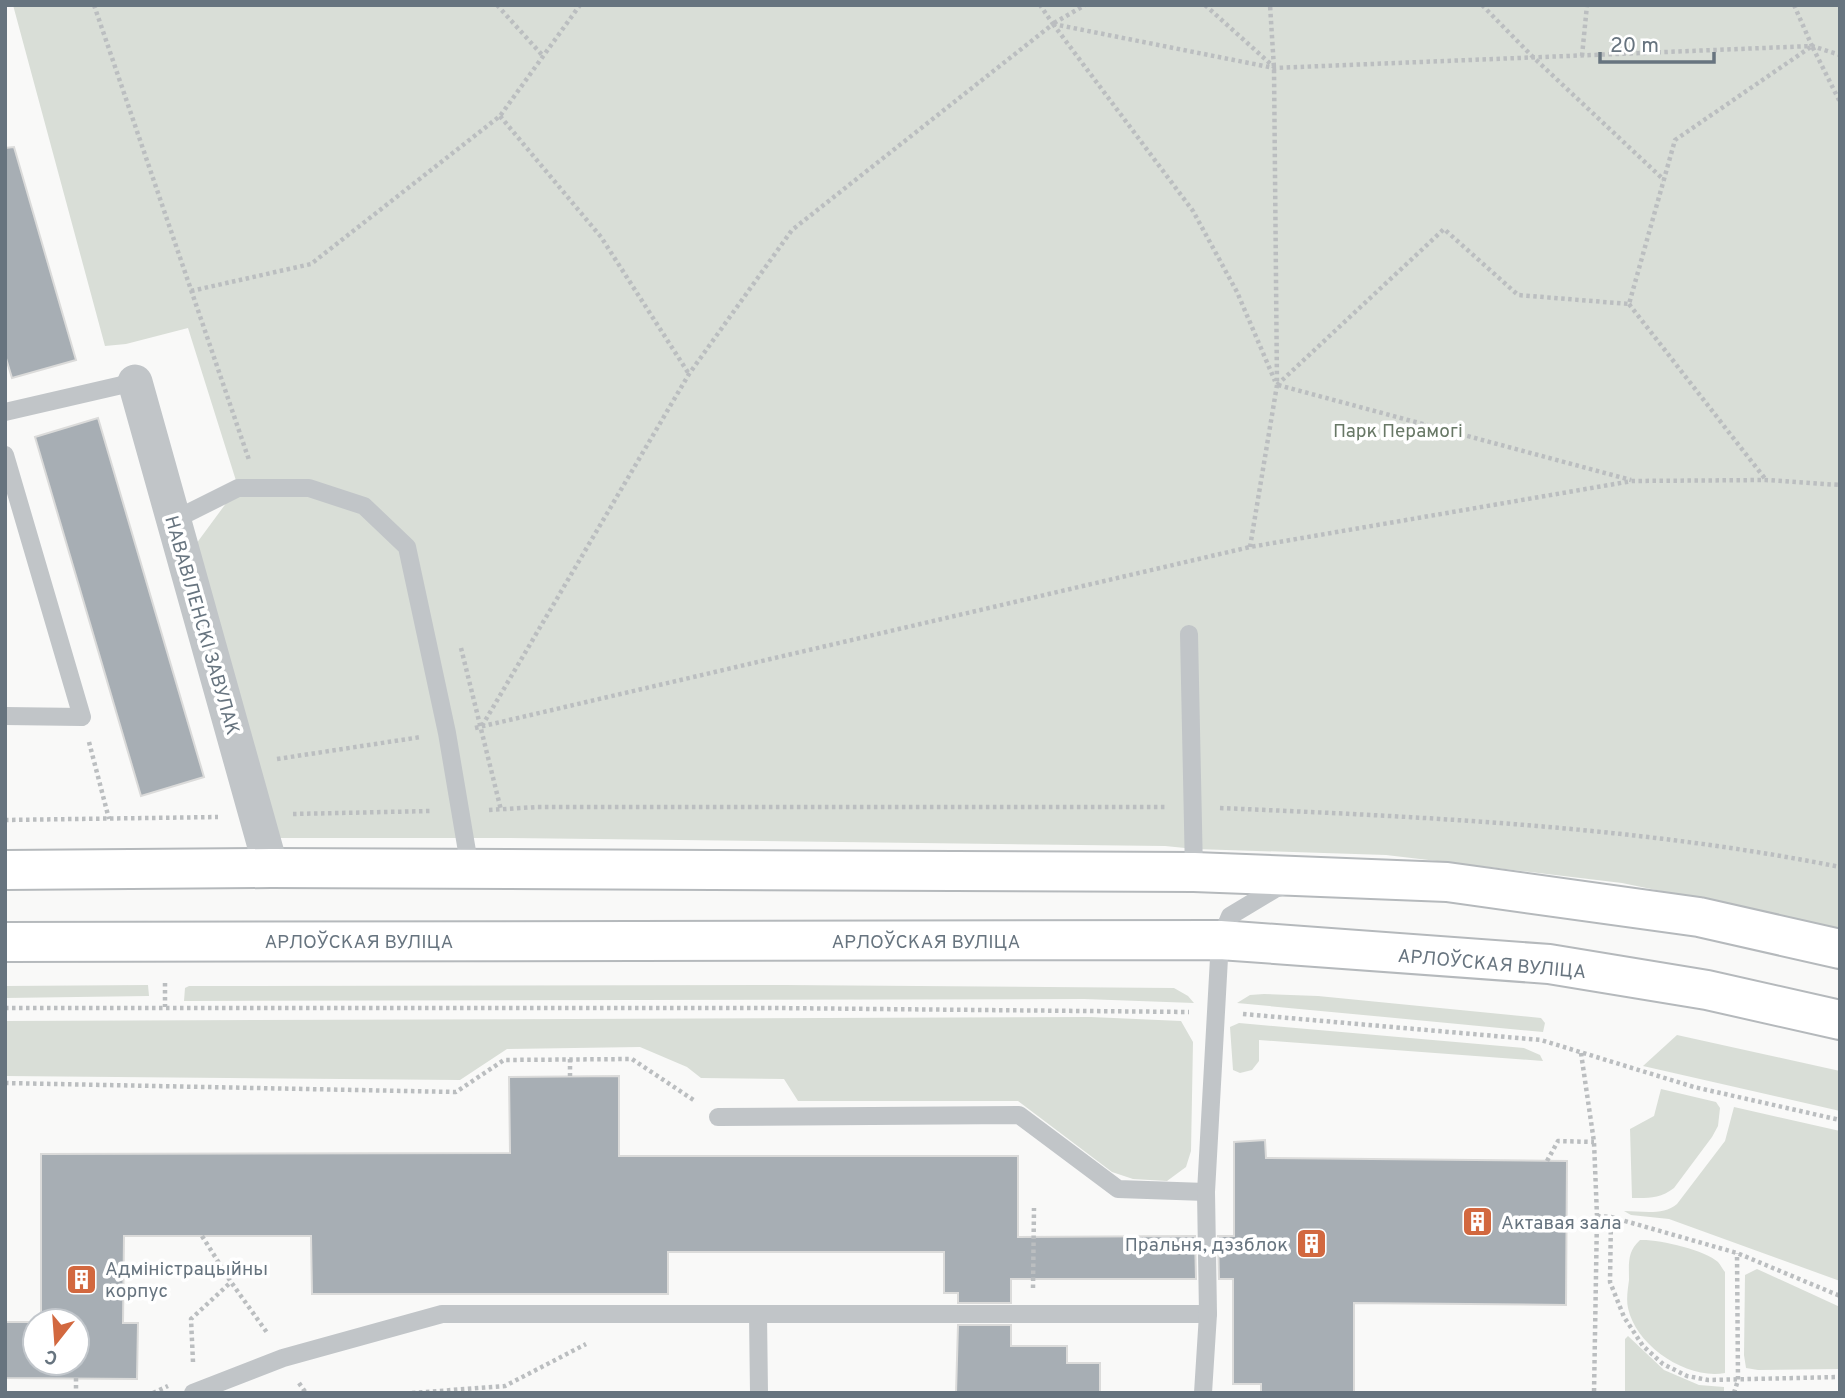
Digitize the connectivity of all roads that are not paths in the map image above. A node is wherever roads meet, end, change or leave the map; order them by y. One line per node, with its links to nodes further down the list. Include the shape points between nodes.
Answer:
1 (135, 382): 2 (lane); 4 (street, НАВАВІЛЕНСКІ ЗАВУЛАК)
2 (5, 412)
3 (5, 455): 6 (lane, via 82,717)
4 (174, 520): 7 (street, НАВАВІЛЕНСКІ ЗАВУЛАК); 8 (lane, via 238,488 309,488 364,506 407,547 447,733)
5 (1189, 634): 10 (lane)
6 (5, 716)
7 (271, 868): 8 (main road); 9 (main road)
8 (470, 869): 10 (main road)
9 (5, 870)
10 (1194, 872): 11 (main road)
11 (1324, 876): 12 (lane, via 1275,889 1252,902 1230,916); 14 (main road, via 1447,882 1699,917)
12 (1220, 940): 13 (main road, АРЛОЎСКАЯ ВУЛІЦА); 15 (main road, АРЛОЎСКАЯ ВУЛІЦА, via 1549,964 1707,990); 17 (lane)
13 (5, 942)
14 (1840, 949)
15 (1840, 1020)
16 (718, 1117): 17 (lane, via 1019,1115 1118,1189)
17 (1206, 1192): 19 (lane)
18 (758, 1314): 19 (lane); 20 (lane, via 442,1314 283,1358); 21 (lane)
19 (1208, 1314): 22 (lane)
20 (193, 1393)
21 (758, 1393)
22 (1203, 1393)

